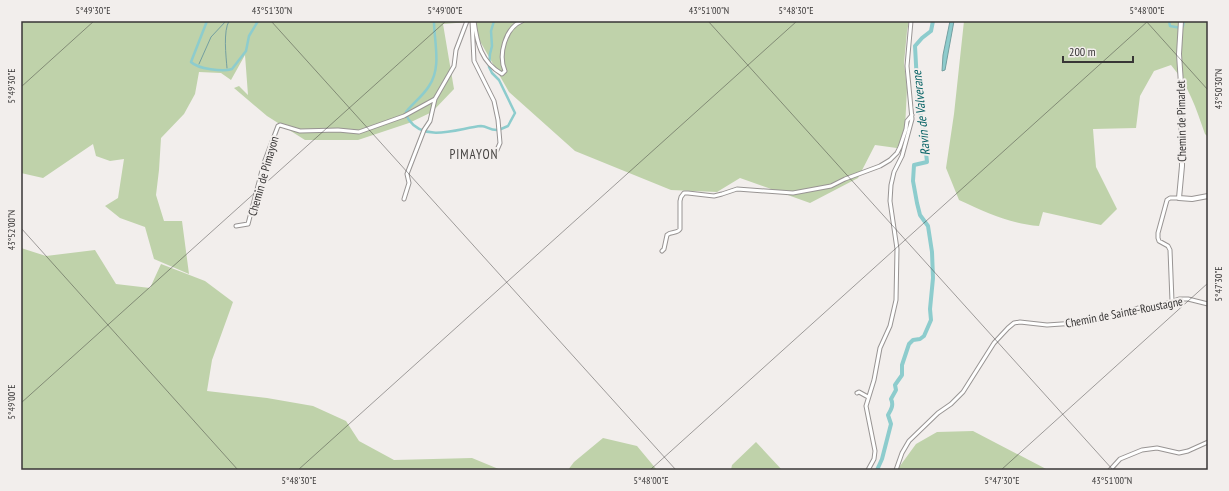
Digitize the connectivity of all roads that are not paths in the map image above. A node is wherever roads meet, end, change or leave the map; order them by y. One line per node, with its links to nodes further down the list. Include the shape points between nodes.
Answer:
1 (467, 21): 6 (street, via 456,50 454,66)
2 (473, 21): 3 (street, via 484,58 501,74 504,73 502,60 508,34 514,25); 8 (street, via 474,61 494,101 498,120 500,143)
3 (522, 21)
4 (911, 21): 7 (street, via 907,66)
5 (1181, 21): 11 (street, Chemin de Pimarlet, via 1179,54 1182,90 1182,166)
6 (435, 99): 10 (street, via 430,121 423,131 407,174 409,183); 12 (street, Chemin de Pimayon, via 406,115 359,132 300,131 279,125 264,163 248,224)
7 (912, 115): 13 (street, via 900,147 890,160 831,186 793,193 737,189 714,196 684,193 680,201 680,229 667,235); 17 (street, via 906,143 891,184 890,201 897,249 896,300 889,330 880,348)
8 (497, 150)
9 (1208, 196): 11 (street)
10 (404, 198)
11 (1179, 198): 14 (street, via 1170,198 1167,202 1158,236 1159,241 1170,250)
12 (236, 226)
13 (662, 252)
14 (1172, 301): 15 (street, Chemin de Sainte-Roustagne, via 1185,299); 20 (street, Chemin de Sainte-Roustagne, via 1076,323 1014,323 989,350 963,392 908,441)
15 (1208, 304)
16 (857, 394): 17 (street, via 859,392)
17 (868, 397): 19 (street, via 866,406 875,451)
18 (1208, 442): 21 (street, via 1179,453 1157,448 1142,450 1120,459)
19 (868, 470)
20 (896, 470)
21 (1110, 470)

